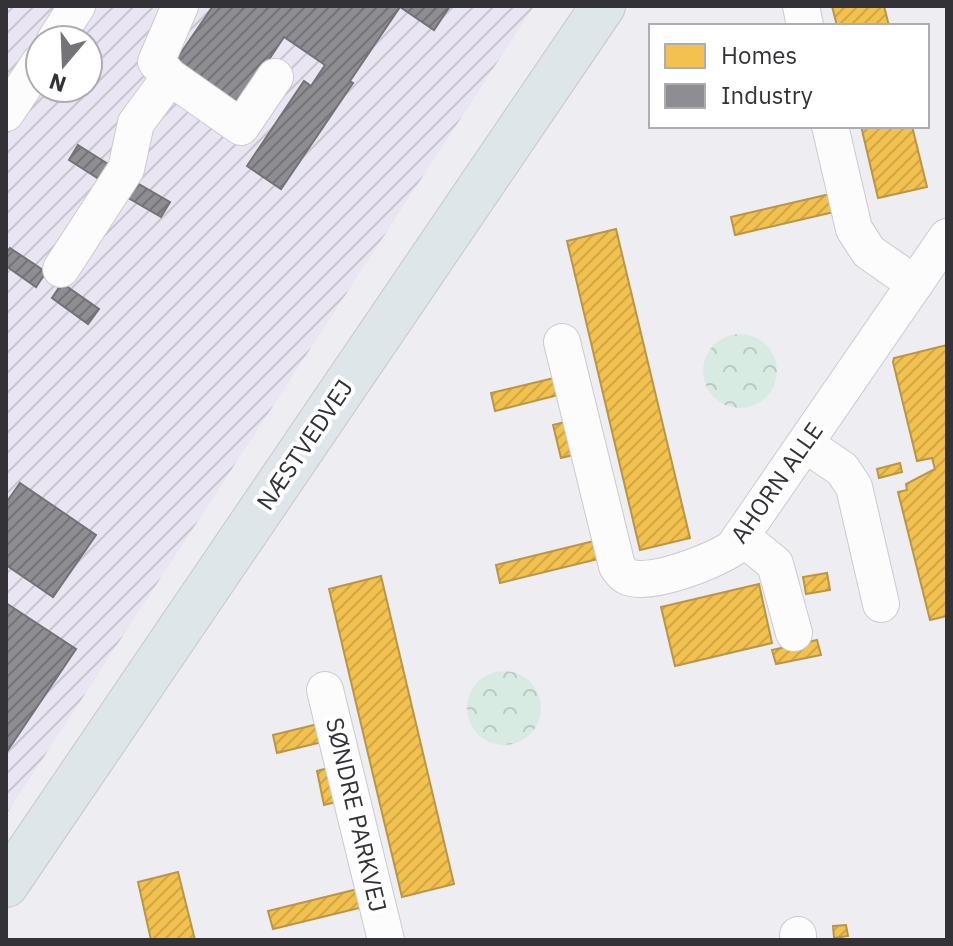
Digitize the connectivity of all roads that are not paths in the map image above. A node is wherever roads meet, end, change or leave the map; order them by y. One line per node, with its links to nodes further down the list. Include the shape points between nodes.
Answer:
1 (77, 6): 4 (street)
2 (180, 6): 5 (street, via 156,62)
3 (603, 6): 19 (main road, NÆSTVEDVEJ)
4 (65, 24)
5 (170, 77): 6 (street, via 241,127); 11 (street, via 136,123 126,169)
6 (275, 77)
7 (24, 86): 8 (street)
8 (6, 113)
9 (830, 128): 12 (street, via 854,229 869,252)
10 (947, 237): 12 (street, AHORN ALLE)
11 (61, 269)
12 (915, 284): 14 (street, AHORN ALLE)
13 (562, 342): 15 (street, AHORN ALLE, via 617,566 626,576 645,579 714,560)
14 (805, 444): 15 (street, AHORN ALLE); 16 (street, via 842,469 854,487)
15 (741, 536): 17 (street, via 775,564)
16 (881, 604)
17 (794, 633)
18 (325, 690): 20 (street, SØNDRE PARKVEJ)
19 (6, 885)
20 (386, 940)

